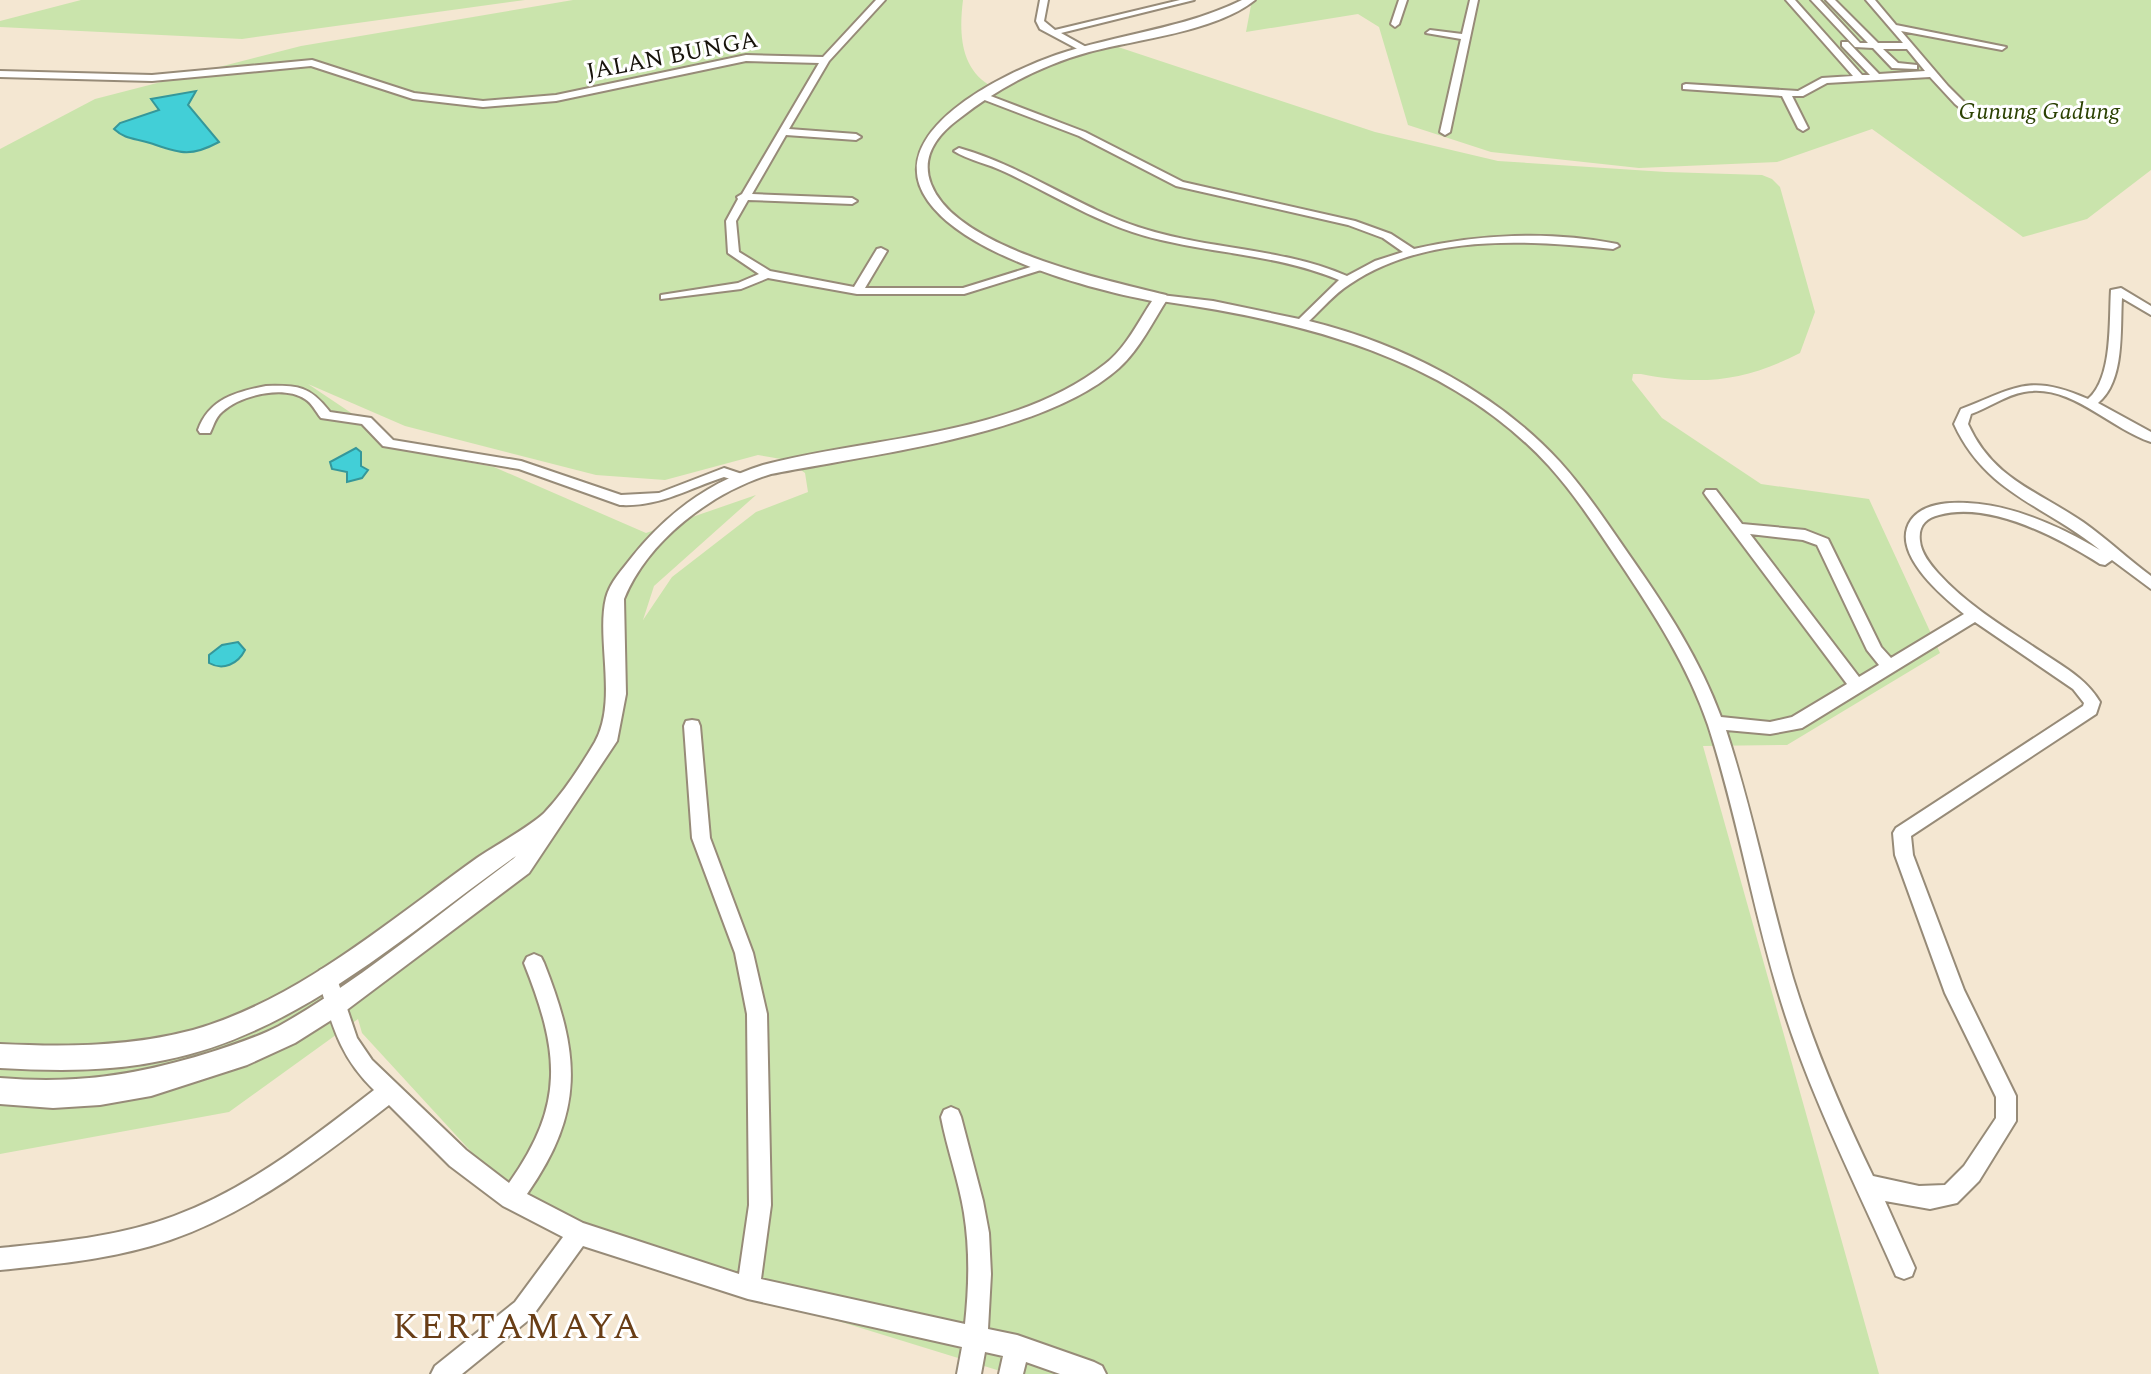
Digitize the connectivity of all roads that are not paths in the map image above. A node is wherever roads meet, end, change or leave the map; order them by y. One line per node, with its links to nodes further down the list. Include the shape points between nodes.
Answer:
1 (881, 0): 22 (street)
2 (1044, 0): 15 (street, via 1040,21)
3 (1190, 0): 15 (street)
4 (1250, 0): 21 (street, via 1215,15)
5 (1403, 0): 13 (street)
6 (1458, 0): 12 (street)
7 (1790, 0): 26 (street)
8 (1802, 0): 25 (street)
9 (1815, 0): 18 (street, via 1858,45)
10 (1830, 0): 18 (street)
11 (1870, 0): 14 (street)
12 (1473, 1): 17 (street)
13 (1395, 24)
14 (1895, 27): 19 (street); 20 (street)
15 (1052, 33): 21 (street)
16 (1430, 33): 17 (street)
17 (1466, 37): 33 (street)
18 (1876, 46): 19 (street); 23 (street, via 1895,66)
19 (1909, 46): 23 (street)
20 (2002, 47)
21 (1085, 50): 29 (street, via 1038,66)
22 (825, 60): 24 (street, JALAN BUNGA, via 746,58 556,98 483,104 413,96 312,63 152,78); 32 (street)
23 (1926, 71): 25 (street); 30 (street)
24 (0, 74)
25 (1877, 77): 26 (street)
26 (1860, 78): 28 (street, via 1820,81 1805,94)
27 (1686, 87): 28 (street)
28 (1786, 94): 31 (street)
29 (985, 97): 40 (street, via 1082,134 1180,184 1351,223); 41 (street, via 927,144 921,174 926,190 949,215)
30 (1972, 115)
31 (1803, 128)
32 (784, 132): 34 (street); 36 (street)
33 (1445, 132)
34 (856, 137)
35 (959, 151): 43 (street, via 1133,229 1312,267)
36 (742, 197): 37 (street); 42 (street, via 731,221 734,253)
37 (852, 201)
38 (1613, 246): 40 (street, via 1505,238)
39 (881, 251): 44 (street)
40 (1413, 253): 43 (street)
41 (1037, 268): 44 (street, via 964,291); 46 (street)
42 (767, 274): 44 (street); 45 (street, via 741,286)
43 (1348, 280): 48 (street)
44 (857, 291)
45 (665, 297)
46 (1161, 298): 48 (street); 52 (street, via 1110,368 1047,403 988,423)
47 (2151, 311): 49 (street, via 2117,290 2108,381 2101,397)
48 (1303, 321): 60 (street, via 1436,373 1490,407 1542,451 1576,489 1634,572 1680,646)
49 (2089, 404): 51 (street); 55 (street, via 2047,390 2022,389 1966,412 1961,424 1979,456 2002,481 2080,528)
50 (205, 430): 52 (street, via 213,413 227,403 280,388 310,395 326,415 366,421 388,443 521,465 620,500 669,497 724,472)
51 (2151, 438)
52 (740, 478): 62 (street, via 670,525 622,582 615,599 614,717 597,759)
53 (1711, 493): 54 (street)
54 (1737, 528): 58 (street, via 1805,535 1823,542 1875,650); 59 (street)
55 (2151, 584)
56 (2151, 593): 57 (street, via 2087,548 2041,526 1964,510 1922,515 1913,528 1916,551 1932,575)
57 (1975, 615): 58 (street); 70 (street, via 2079,685 2092,702 2090,710 1902,833 1904,855 1955,993 2008,1109 2006,1121 1949,1195)
58 (1889, 666): 59 (street)
59 (1858, 687): 60 (street, via 1783,727)
60 (1715, 723): 70 (street, via 1795,1015)
61 (692, 726): 75 (street, via 701,838 744,953 757,1014 760,1205)
62 (552, 819): 64 (street); 65 (street, via 521,866)
63 (534, 963): 71 (street, via 559,1028 563,1092 545,1151)
64 (327, 976): 65 (street); 66 (street, via 253,1019 163,1049 66,1060)
65 (335, 1004): 67 (street, via 286,1035 238,1056 151,1083 53,1095); 68 (street, via 349,1043)
66 (0, 1056)
67 (0, 1091)
68 (389, 1092): 71 (street, via 458,1158); 73 (street, via 306,1157 192,1220 77,1252)
69 (951, 1117): 76 (street, via 980,1254)
70 (1868, 1186): 74 (street)
71 (511, 1198): 72 (street)
72 (579, 1233): 75 (street); 78 (street, via 523,1310)
73 (0, 1259)
74 (1904, 1268)
75 (748, 1288): 76 (street)
76 (975, 1340): 77 (street); 79 (street)
77 (1017, 1347): 80 (street); 81 (street)
78 (443, 1374)
79 (969, 1374)
80 (1011, 1374)
81 (1094, 1374)

